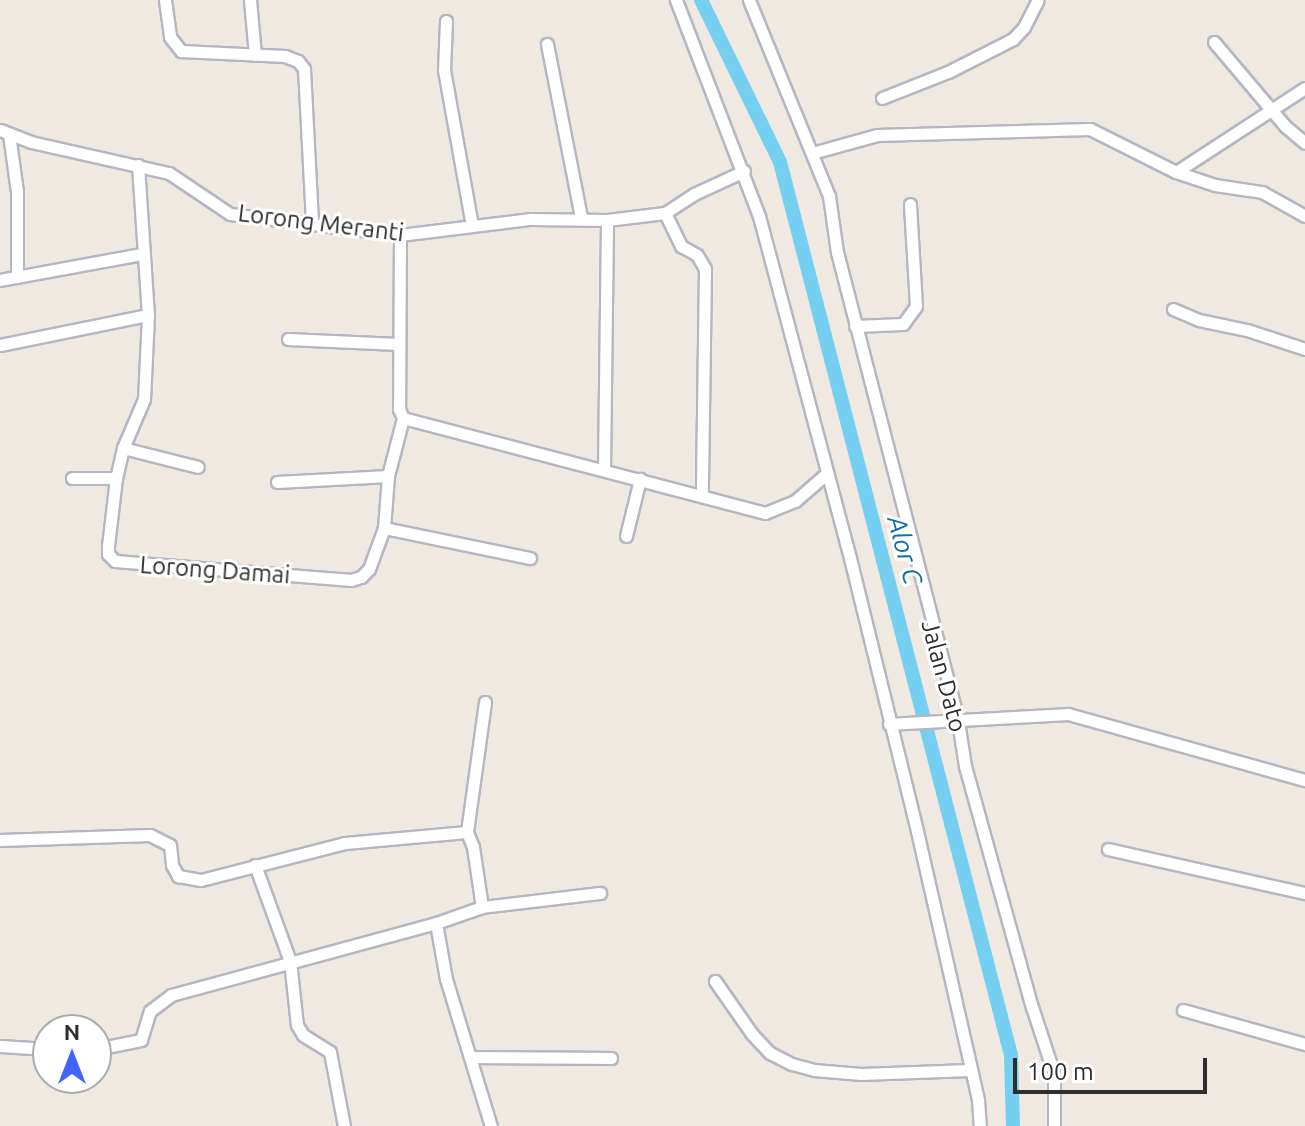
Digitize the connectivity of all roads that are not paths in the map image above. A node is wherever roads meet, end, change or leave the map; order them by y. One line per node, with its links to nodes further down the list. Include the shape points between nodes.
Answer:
1 (165, 0): 9 (street, via 170,37 181,51)
2 (250, 0): 9 (street)
3 (676, 0): 17 (street)
4 (749, 0): 15 (street, Jalan Dato)
5 (1038, 0): 11 (street, via 1013,39)
6 (446, 21): 25 (street, via 444,70)
7 (1214, 42): 12 (street)
8 (547, 44): 22 (street)
9 (255, 55): 24 (street, via 285,56 304,69)
10 (1305, 88): 12 (street)
11 (882, 98)
12 (1270, 109): 14 (street); 18 (street)
13 (4, 132): 16 (street, Lorong Meranti); 28 (street, via 17,192)
14 (1305, 143)
15 (812, 153): 18 (street, via 877,135 1076,128 1105,134); 32 (street, Jalan Dato, via 829,196)
16 (138, 165): 24 (street, Lorong Meranti, via 169,173 230,214); 27 (street, Lorong Damai)
17 (744, 171): 20 (street, Lorong Meranti); 41 (street)
18 (1176, 172): 21 (street, via 1262,192)
19 (910, 204): 32 (street, via 916,306 903,324)
20 (665, 213): 23 (street, Lorong Meranti); 47 (street, via 681,246 697,255 705,269)
21 (1305, 216)
22 (581, 218): 23 (street, Lorong Meranti); 25 (street, Lorong Meranti)
23 (607, 220): 40 (street)
24 (312, 222): 26 (street, Lorong Meranti)
25 (472, 226): 26 (street, Lorong Meranti)
26 (400, 235): 34 (street, Lorong Damai)
27 (142, 254): 28 (street); 31 (street, Lorong Damai)
28 (17, 277): 29 (street)
29 (0, 280)
30 (1173, 309): 36 (street)
31 (148, 315): 35 (street); 38 (street, Lorong Damai, via 144,399)
32 (855, 326): 52 (street, Jalan Dato)
33 (288, 339): 34 (street)
34 (398, 344): 37 (street, Lorong Damai)
35 (0, 345)
36 (1305, 349)
37 (403, 418): 40 (street); 42 (street, Lorong Damai)
38 (123, 448): 39 (street); 44 (street, Lorong Damai)
39 (198, 467)
40 (604, 469): 45 (street)
41 (825, 475): 47 (street, via 795,501 765,513); 53 (street)
42 (388, 476): 46 (street); 48 (street, Lorong Damai)
43 (72, 478): 44 (street)
44 (116, 478): 48 (street, Lorong Damai, via 108,554 124,564 351,580 369,569)
45 (640, 479): 47 (street); 49 (street)
46 (277, 482)
47 (702, 495)
48 (384, 528): 50 (street)
49 (626, 536)
50 (530, 558)
51 (485, 702): 55 (street)
52 (956, 721): 53 (street); 54 (street, via 1034,713 1079,715); 76 (street, Jalan Dato, via 1054,1074)
53 (893, 724): 72 (street)
54 (1305, 780)
55 (467, 832): 58 (street, via 345,843); 61 (street)
56 (0, 840): 58 (street, via 150,835 170,845 172,865 178,876 188,879)
57 (1108, 849): 60 (street)
58 (255, 865): 63 (street)
59 (600, 893): 61 (street)
60 (1305, 893)
61 (482, 907): 62 (street)
62 (436, 923): 63 (street); 70 (street, via 446,979)
63 (290, 961): 68 (street, via 171,995 150,1011 141,1040); 73 (street, via 297,1025 330,1052)
64 (715, 981): 72 (street, via 752,1034 770,1053 792,1064 861,1074)
65 (1183, 1010): 66 (street)
66 (1305, 1044)
67 (0, 1046): 69 (street)
68 (112, 1046)
69 (32, 1048)
70 (472, 1057): 71 (street); 74 (street)
71 (611, 1058)
72 (970, 1070): 75 (street)
73 (344, 1126)
74 (491, 1126)
75 (980, 1126)
76 (1054, 1126)

